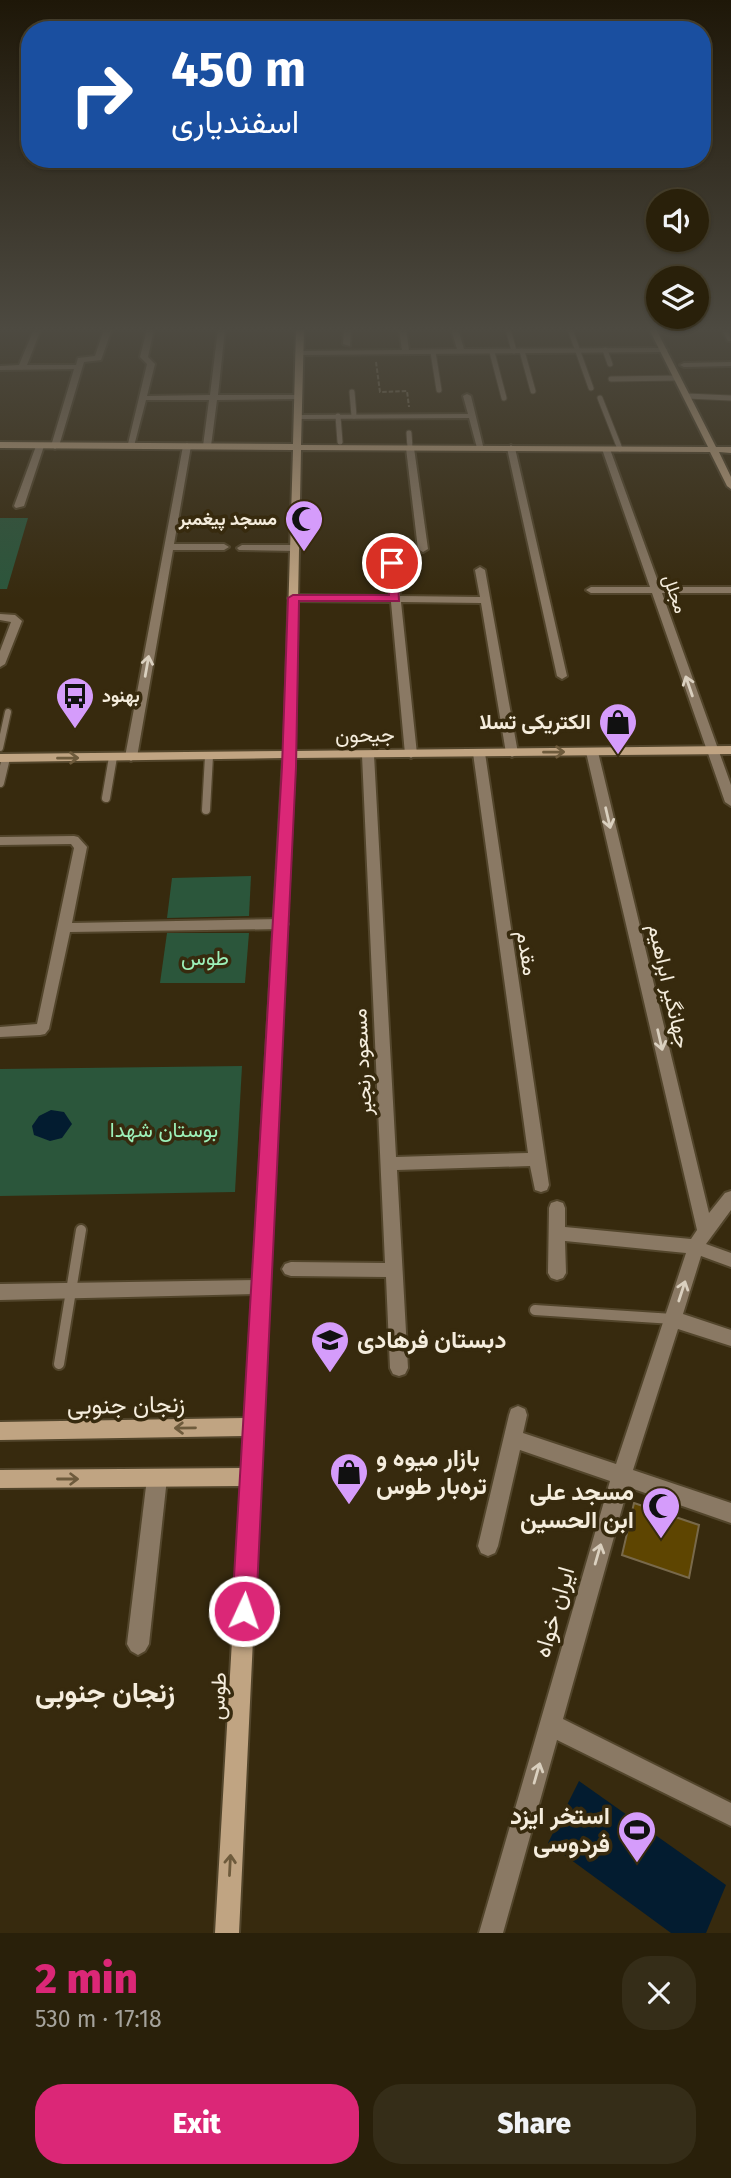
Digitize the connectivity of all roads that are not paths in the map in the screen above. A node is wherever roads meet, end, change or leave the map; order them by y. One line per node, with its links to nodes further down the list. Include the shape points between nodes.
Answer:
1 (63, 419): 13 (street)
2 (137, 419): 14 (street)
3 (210, 419): 16 (street)
4 (298, 419): 17 (street, طوس)
5 (338, 419): 10 (lane)
6 (473, 419): 19 (street)
7 (608, 419): 22 (lane)
8 (699, 419): 23 (street)
9 (409, 433): 18 (lane)
10 (340, 442)
11 (0, 445): 12 (street)
12 (40, 446): 13 (street); 26 (street)
13 (55, 446): 14 (street)
14 (130, 446): 15 (street)
15 (187, 446): 16 (street); 27 (street)
16 (207, 446): 17 (street)
17 (297, 447): 18 (street); 30 (street, طوس)
18 (410, 448): 19 (street); 31 (street)
19 (481, 448): 20 (street)
20 (511, 449): 21 (street); 42 (street)
21 (606, 449): 22 (street); 35 (street, مجلل)
22 (620, 449): 23 (street)
23 (715, 450): 24 (street); 25 (street)
24 (731, 450)
25 (731, 486)
26 (19, 506)
27 (169, 547): 28 (street); 55 (street, one-way to 27)
28 (224, 547)
29 (242, 548): 30 (street)
30 (295, 548): 37 (street, طوس)
31 (423, 549)
32 (392, 563): 38 (street)
33 (480, 570): 39 (street)
34 (590, 590): 35 (street)
35 (655, 590): 36 (street); 44 (street, مجلل, one-way to 35)
36 (731, 590)
37 (293, 598): 38 (street); 52 (street, طوس)
38 (395, 599): 39 (street); 50 (street)
39 (485, 600): 48 (street)
40 (0, 617): 41 (street, via 17,621)
41 (0, 664)
42 (562, 676)
43 (8, 712): 51 (lane)
44 (712, 750): 45 (street, جیحون); 46 (street, جیحون); 58 (street, مجلل)
45 (731, 750)
46 (592, 752): 48 (street, جیحون, one-way to 46); 71 (street, جهانگیر ابراهیم, one-way to 71)
47 (478, 753): 48 (street, جیحون); 50 (street, جیحون); 64 (street, مقدم)
48 (512, 753)
49 (368, 754): 50 (street, جیحون); 52 (street, جیحون); 65 (street, مسعود رنجبر)
50 (411, 754)
51 (2, 755): 54 (street, جیحون, one-way to 54); 56 (lane)
52 (289, 755): 53 (street, جیحون); 61 (street, طوس)
53 (209, 756): 55 (street, جیحون); 59 (lane)
54 (113, 757): 55 (street, جیحون); 57 (lane)
55 (131, 757)
56 (0, 783)
57 (106, 798)
58 (731, 802)
59 (205, 810)
60 (0, 841): 62 (street, via 74,840 81,847)
61 (281, 924): 62 (street); 76 (street, طوس)
62 (64, 928): 63 (street, via 44,1025 28,1032)
63 (0, 1032)
64 (539, 1160): 65 (street); 66 (street, مقدم)
65 (388, 1164): 74 (street, مسعود رنجبر)
66 (541, 1185)
67 (731, 1198): 71 (street, ایران خواه)
68 (557, 1208): 70 (street)
69 (81, 1230): 77 (lane)
70 (558, 1233): 71 (street); 75 (street)
71 (700, 1238): 72 (street); 80 (street, ایران خواه, one-way to 71)
72 (731, 1260)
73 (292, 1269): 74 (street)
74 (394, 1270): 83 (street, مسعود رنجبر)
75 (556, 1273)
76 (261, 1287): 77 (street); 85 (street, طوس)
77 (71, 1290): 78 (street); 82 (lane)
78 (0, 1292)
79 (535, 1310): 80 (lane)
80 (673, 1319): 81 (street); 88 (street, ایران خواه)
81 (731, 1338)
82 (59, 1364)
83 (399, 1368)
84 (518, 1415): 87 (street)
85 (254, 1427): 86 (street, زنجان جنوبی, one-way to 86); 89 (street, طوس)
86 (0, 1431)
87 (514, 1439): 88 (street); 93 (street)
88 (622, 1474): 92 (street); 95 (street, ایران خواه, one-way to 88)
89 (251, 1477): 90 (street); 97 (street, طوس, one-way to 89)
90 (158, 1478): 91 (street, one-way to 90); 94 (street)
91 (0, 1479)
92 (731, 1513)
93 (488, 1546)
94 (138, 1644)
95 (551, 1725): 96 (street); 98 (street, ایران خواه, one-way to 95)
96 (731, 1815)
97 (227, 1933)
98 (491, 1933)

